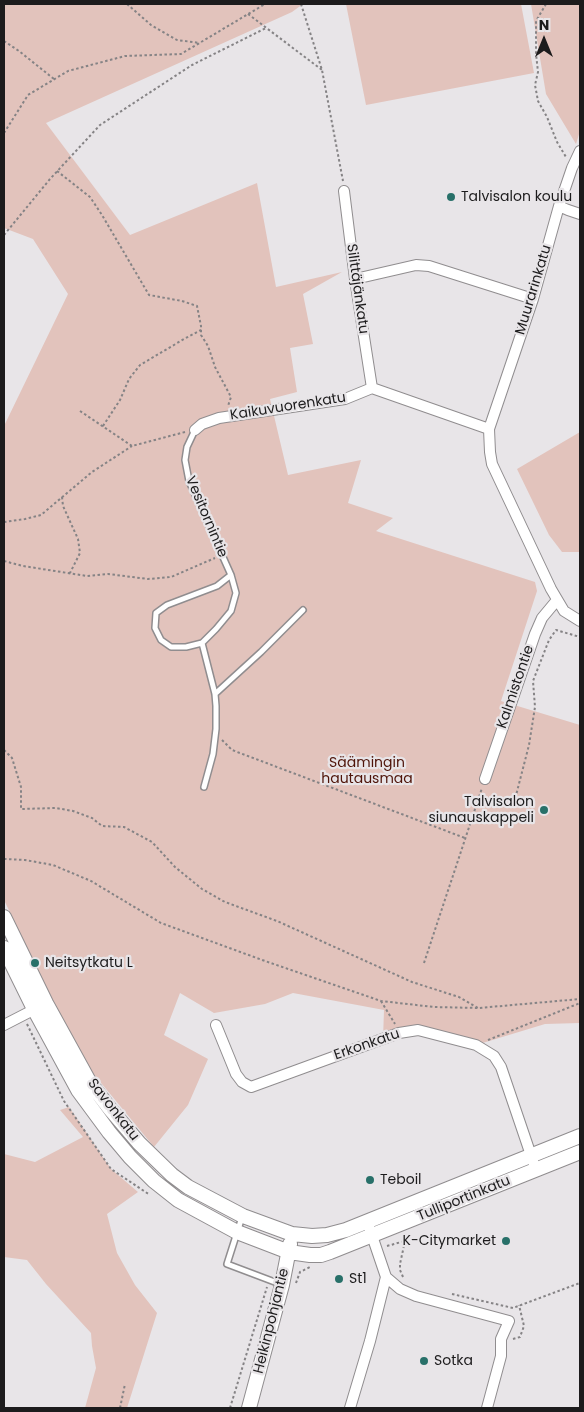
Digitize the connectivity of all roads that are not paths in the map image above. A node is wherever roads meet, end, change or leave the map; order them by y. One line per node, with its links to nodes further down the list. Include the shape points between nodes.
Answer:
1 (580, 151): 3 (street, Muurarinkatu)
2 (344, 191): 5 (street, Silittäjänkatu)
3 (559, 206): 4 (street); 6 (street, Muurarinkatu)
4 (580, 214)
5 (355, 279): 6 (street, via 416,265 430,266); 7 (street, Silittäjänkatu)
6 (533, 299): 8 (street, Muurarinkatu)
7 (372, 388): 8 (street); 9 (street, Kaikuvuorenkatu, via 345,399 225,417 202,424)
8 (489, 429): 11 (street, via 492,464)
9 (195, 430): 10 (lane, Vesitornintie, via 185,460 189,482)
10 (231, 575): 14 (lane, Vesitornintie, via 236,594 231,611); 14 (lane, via 218,586 167,605 156,613 155,628 161,640 171,647)
11 (557, 600): 13 (street, via 564,611); 16 (street, Kalmistontie, via 542,618 535,634)
12 (303, 610): 15 (lane)
13 (580, 621)
14 (202, 643): 15 (lane)
15 (215, 694): 17 (lane, via 216,733)
16 (485, 779)
17 (204, 787)
18 (4, 917): 20 (main road, Savonkatu)
19 (4, 948): 20 (main road, Savonkatu)
20 (40, 1006): 21 (street); 27 (main road, Savonkatu, via 90,1083 139,1143 188,1187); 29 (main road, Savonkatu, via 78,1090 130,1157 178,1200)
21 (4, 1025)
22 (216, 1025): 25 (street, Erkonkatu, via 236,1074 251,1087 399,1033 418,1030 476,1045 494,1056 501,1067)
23 (580, 1136): 25 (main road, Tulliportinkatu)
24 (580, 1152): 26 (main road, Tulliportinkatu)
25 (531, 1156): 26 (street, Erkonkatu); 28 (main road, Tulliportinkatu)
26 (536, 1170): 31 (main road, Tulliportinkatu)
27 (242, 1216): 29 (lane); 30 (main road, Savonkatu)
28 (367, 1221): 30 (main road, Tulliportinkatu, via 327,1235); 31 (street)
29 (238, 1232): 32 (main road, Savonkatu); 34 (lane, via 227,1264)
30 (292, 1234): 32 (main road, Heikinpohjantie)
31 (372, 1236): 32 (main road, Tulliportinkatu, via 321,1255); 33 (street)
32 (289, 1252): 34 (main road, Heikinpohjantie)
33 (386, 1277): 36 (street); 37 (street, via 400,1289 416,1296 509,1321 501,1339 501,1356)
34 (275, 1282): 35 (main road, Heikinpohjantie)
35 (249, 1408)
36 (350, 1408)
37 (487, 1408)

